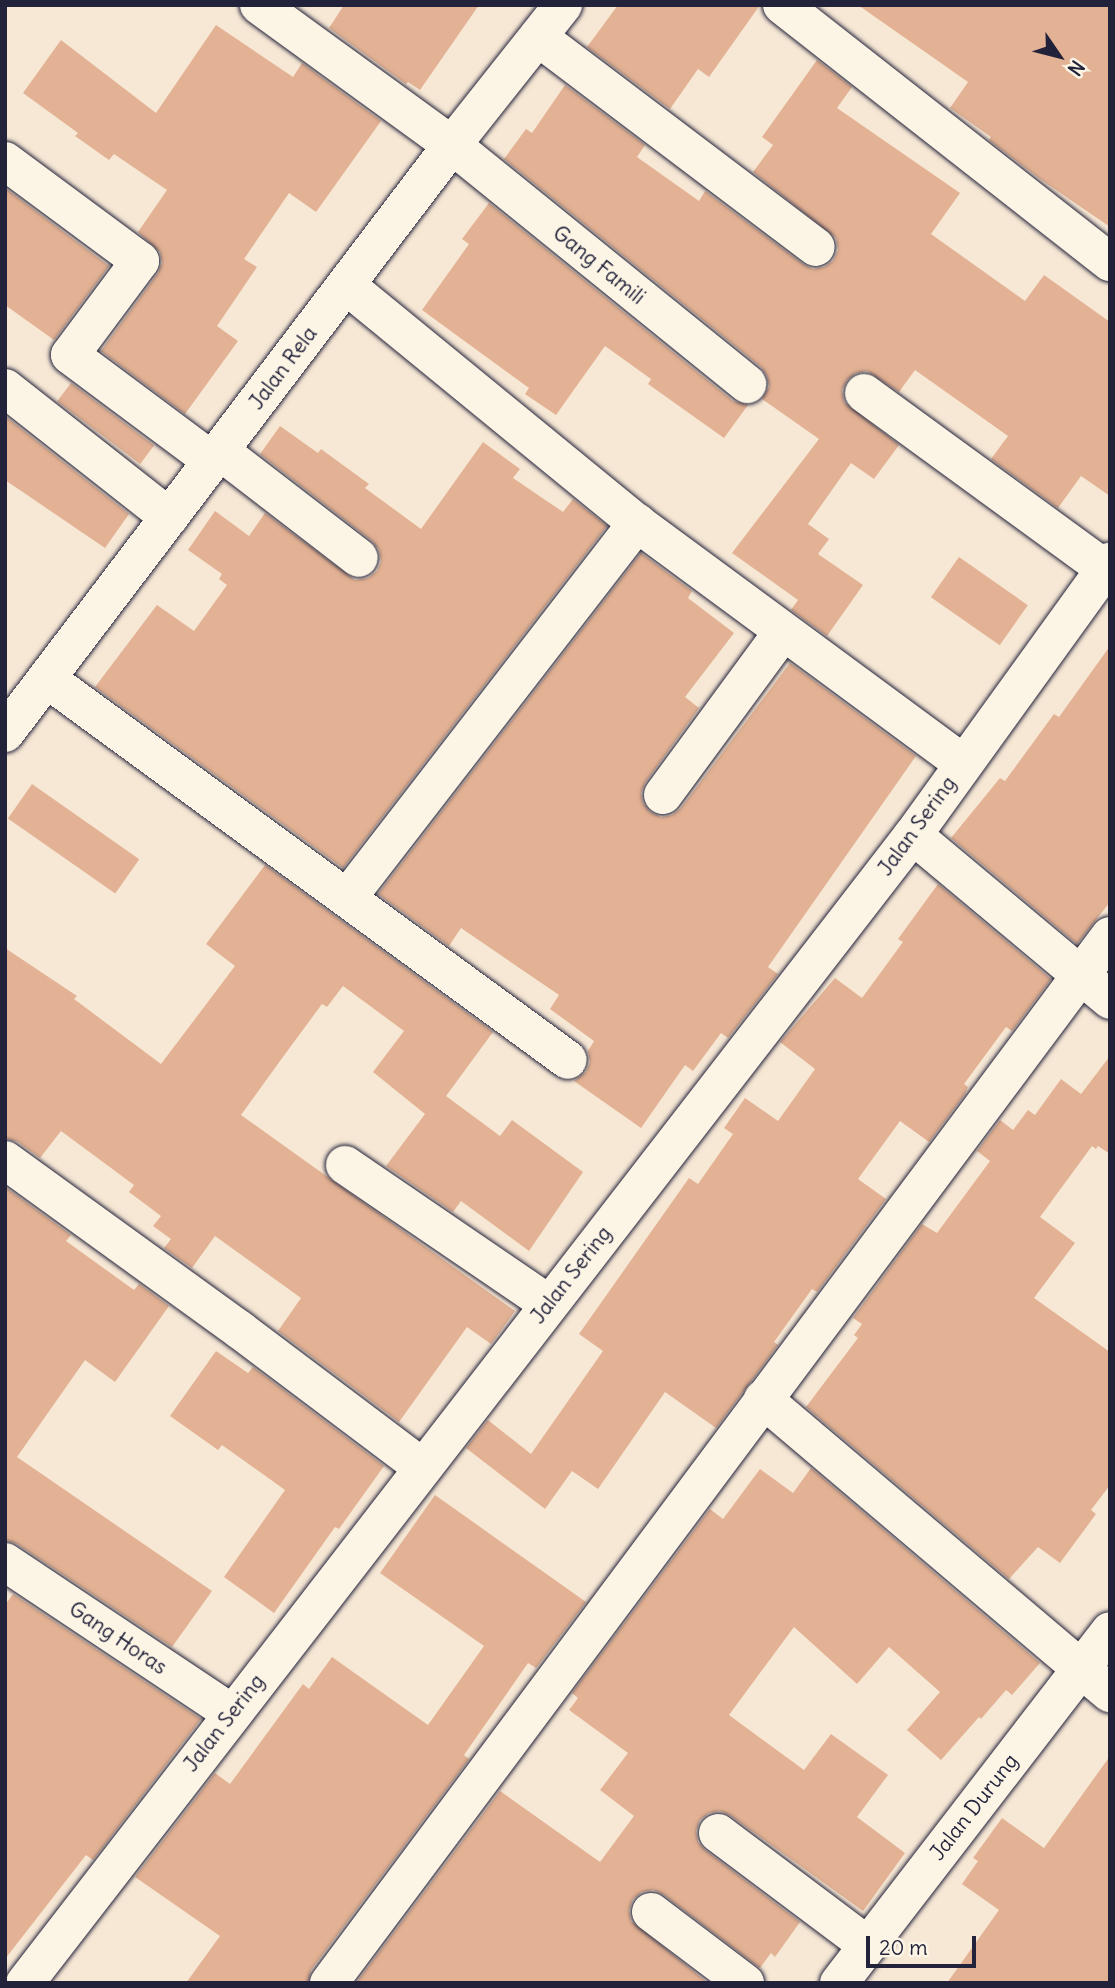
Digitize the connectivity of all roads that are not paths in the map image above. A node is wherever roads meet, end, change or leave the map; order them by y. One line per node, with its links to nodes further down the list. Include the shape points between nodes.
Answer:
1 (259, 5): 5 (street, Gang Famili)
2 (563, 5): 4 (street, Jalan Rela)
3 (782, 5): 8 (street)
4 (538, 37): 5 (street, Jalan Rela); 7 (street)
5 (452, 145): 9 (street, Jalan Rela); 10 (street, Gang Famili)
6 (5, 161): 13 (street, via 140,261 70,355)
7 (816, 247)
8 (1110, 262)
9 (346, 285): 13 (street, Jalan Rela); 15 (street)
10 (747, 384)
11 (5, 387): 14 (street)
12 (864, 393): 17 (street)
13 (216, 456): 14 (street, Jalan Rela); 16 (street)
14 (169, 517): 19 (street, Jalan Rela)
15 (637, 523): 18 (street); 24 (street)
16 (359, 558)
17 (1107, 566): 21 (street, Jalan Sering)
18 (782, 633): 21 (street); 22 (street)
19 (47, 679): 20 (street, Jalan Rela); 24 (street)
20 (5, 733)
21 (963, 763): 23 (street, Jalan Sering)
22 (663, 795)
23 (913, 835): 26 (street); 31 (street, Jalan Sering)
24 (348, 897): 28 (street)
25 (1110, 936): 26 (street)
26 (1080, 975): 27 (street); 32 (street)
27 (1110, 1000)
28 (568, 1060)
29 (5, 1160): 33 (street)
30 (345, 1165): 31 (street)
31 (549, 1304): 33 (street, Jalan Sering)
32 (763, 1399): 36 (street); 43 (street)
33 (422, 1467): 38 (street, Jalan Sering)
34 (5, 1562): 38 (street, Gang Horas)
35 (1110, 1631): 36 (street, Jalan Durung)
36 (1080, 1669): 37 (street); 41 (street, Jalan Durung)
37 (1110, 1693)
38 (231, 1713): 42 (street, Jalan Sering)
39 (718, 1833): 41 (street)
40 (651, 1912): 44 (street)
41 (867, 1945): 45 (street, Jalan Durung)
42 (25, 1983)
43 (329, 1983)
44 (745, 1983)
45 (839, 1983)

